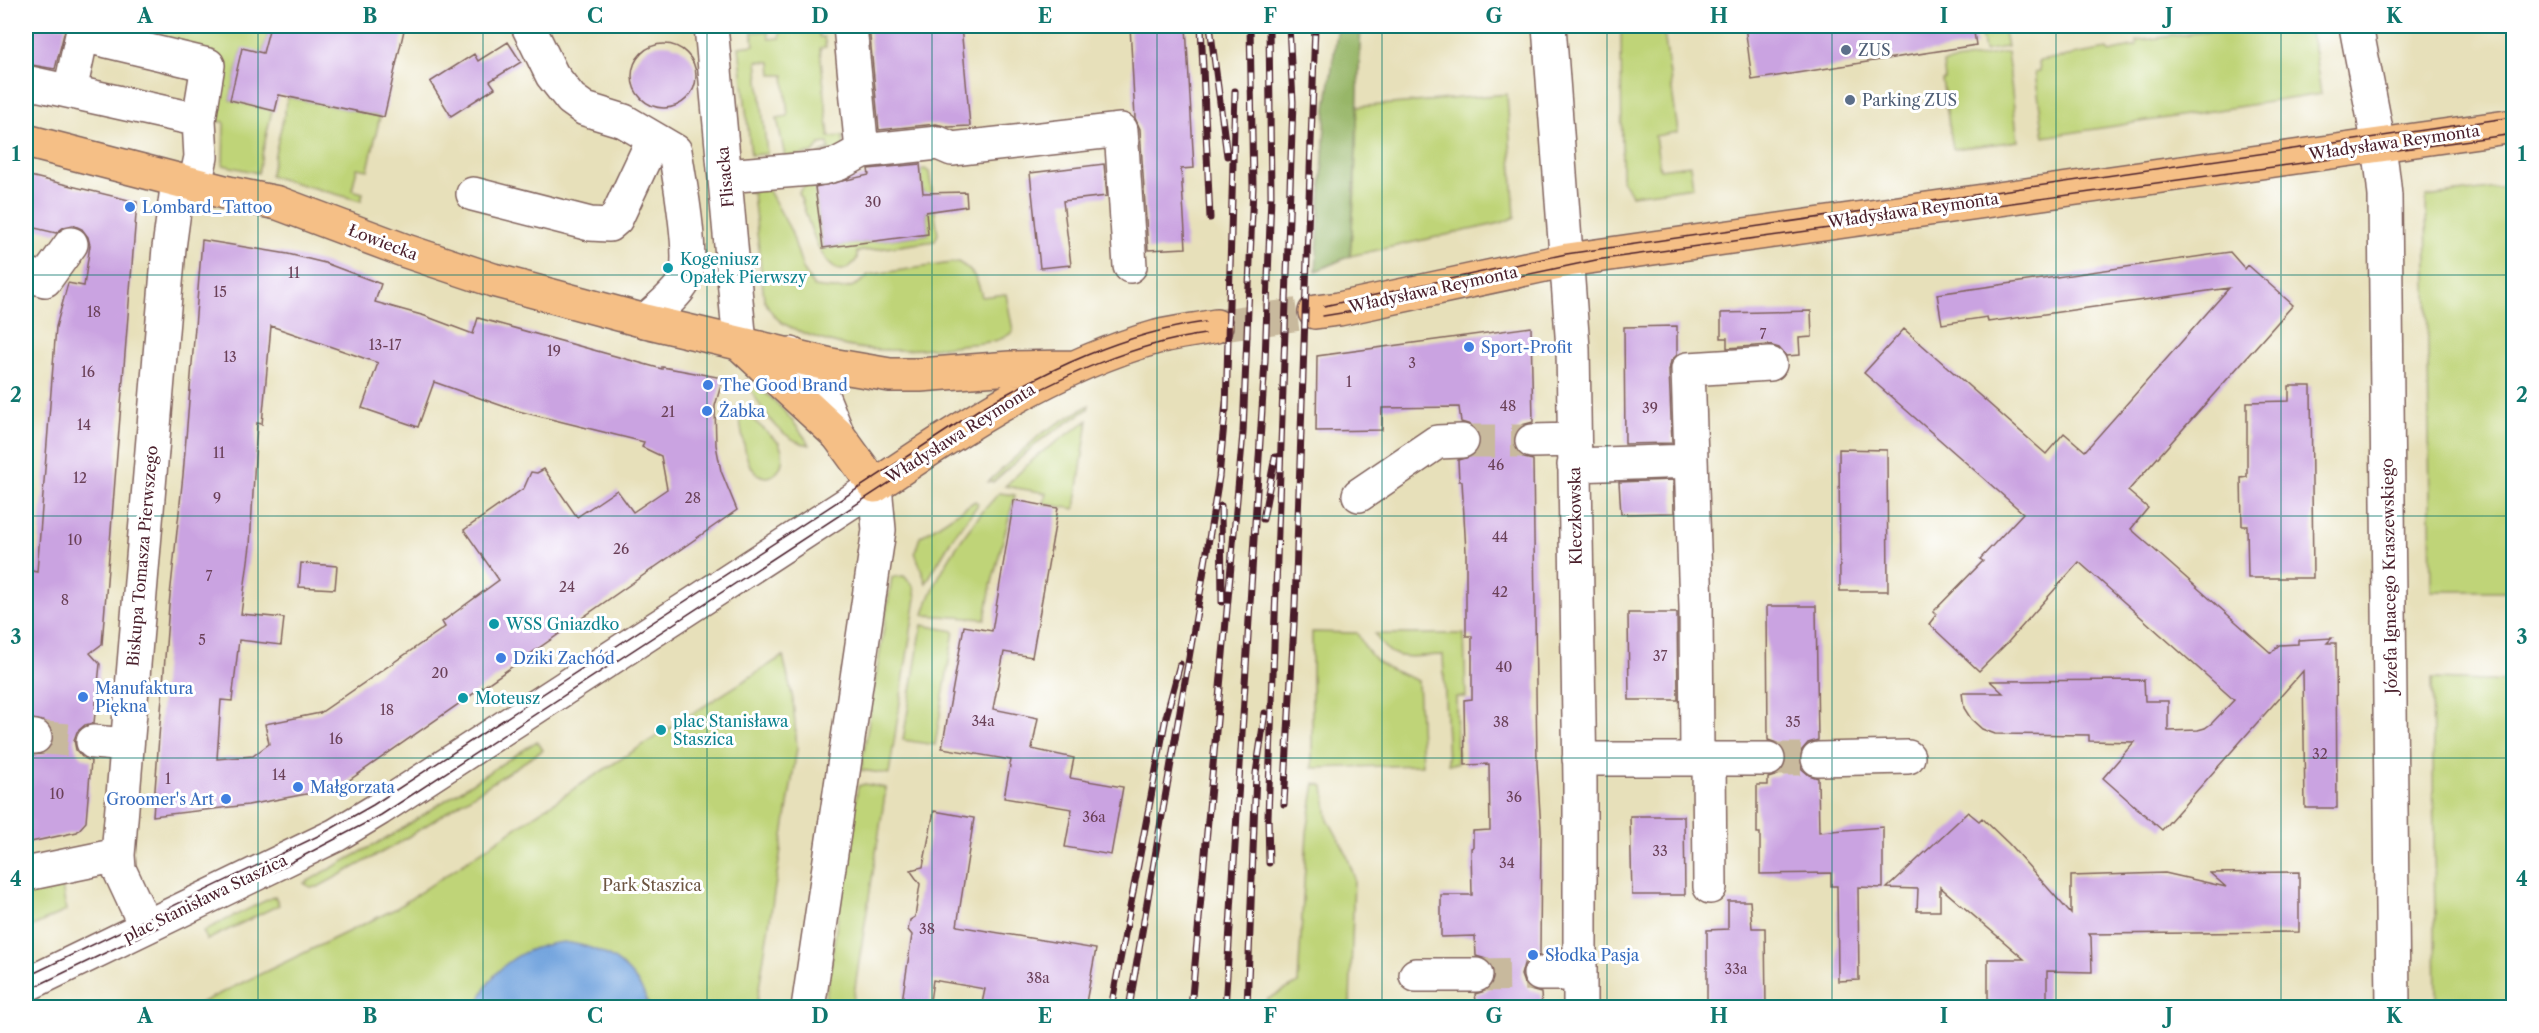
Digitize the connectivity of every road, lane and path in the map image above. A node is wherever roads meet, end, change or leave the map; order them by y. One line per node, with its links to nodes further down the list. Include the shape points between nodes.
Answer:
1 (528, 26): 13 (street, via 552,75 571,99 585,109 624,121)
2 (711, 26): 10 (street)
3 (850, 26): 14 (street)
4 (1549, 26): 19 (street, Kleczkowska)
5 (2356, 26): 12 (street, Józefa Ignacego Kraszewskiego)
6 (26, 82): 7 (street)
7 (70, 91): 8 (street); 8 (street, Biskupa Tomasza Pierwszego, via 82,35 208,65)
8 (199, 120): 16 (street, Biskupa Tomasza Pierwszego, via 201,157)
9 (2514, 126): 12 (main road, Władysława Reymonta)
10 (721, 138): 13 (street, Flisacka); 15 (street, Flisacka)
11 (26, 144): 16 (main road, Łowiecka)
12 (2380, 144): 19 (main road, Władysława Reymonta); 54 (street, Józefa Ignacego Kraszewskiego, via 2385,196)
13 (664, 146): 17 (street, via 609,225 590,224); 23 (street, via 686,233 685,280)
14 (862, 151): 15 (street, via 823,168); 20 (street, via 938,143 952,149 1121,130)
15 (725, 176): 25 (street, Flisacka)
16 (187, 183): 23 (main road, Łowiecka, via 278,203 493,280); 37 (street, Biskupa Tomasza Pierwszego, via 169,248)
17 (473, 194)
18 (71, 244): 21 (street, via 45,280)
19 (1568, 260): 22 (main road, Władysława Reymonta); 32 (street, Kleczkowska)
20 (1130, 266)
21 (26, 274)
22 (1315, 312)
23 (645, 321): 25 (main road, Łowiecka)
24 (1216, 326): 28 (main road, Władysława Reymonta, via 1160,336)
25 (740, 344): 26 (main road, Łowiecka); 29 (main road, Łowiecka)
26 (791, 354): 28 (main road, via 890,375); 29 (street, Łowiecka, via 823,398)
27 (1770, 364): 33 (street, via 1688,369)
28 (1072, 367): 34 (main road, Władysława Reymonta, via 991,410)
29 (838, 435): 34 (main road, Łowiecka)
30 (1462, 441): 35 (street, via 1437,442)
31 (1533, 441): 32 (street)
32 (1574, 453): 33 (street); 40 (street, Kleczkowska)
33 (1691, 461): 39 (street)
34 (875, 486): 46 (street, plac Stanisława Staszica, via 379,809 336,835); 52 (street, via 879,530)
35 (1359, 495)
36 (93, 742): 37 (street)
37 (127, 745): 43 (street, Biskupa Tomasza Pierwszego)
38 (1908, 757): 42 (street)
39 (1703, 758): 40 (street); 41 (street); 45 (street)
40 (1579, 759): 48 (street, Kleczkowska)
41 (1768, 759)
42 (1818, 759)
43 (118, 855): 44 (street); 46 (street, Biskupa Tomasza Pierwszego, via 119,869)
44 (26, 874)
45 (1710, 887)
46 (146, 927): 51 (street, plac Stanisława Staszica)
47 (1540, 974): 48 (street)
48 (1580, 974): 53 (street, Kleczkowska)
49 (1416, 975): 50 (street)
50 (1476, 975)
51 (26, 984)
52 (808, 1008)
53 (1580, 1008)
54 (2393, 1008)

